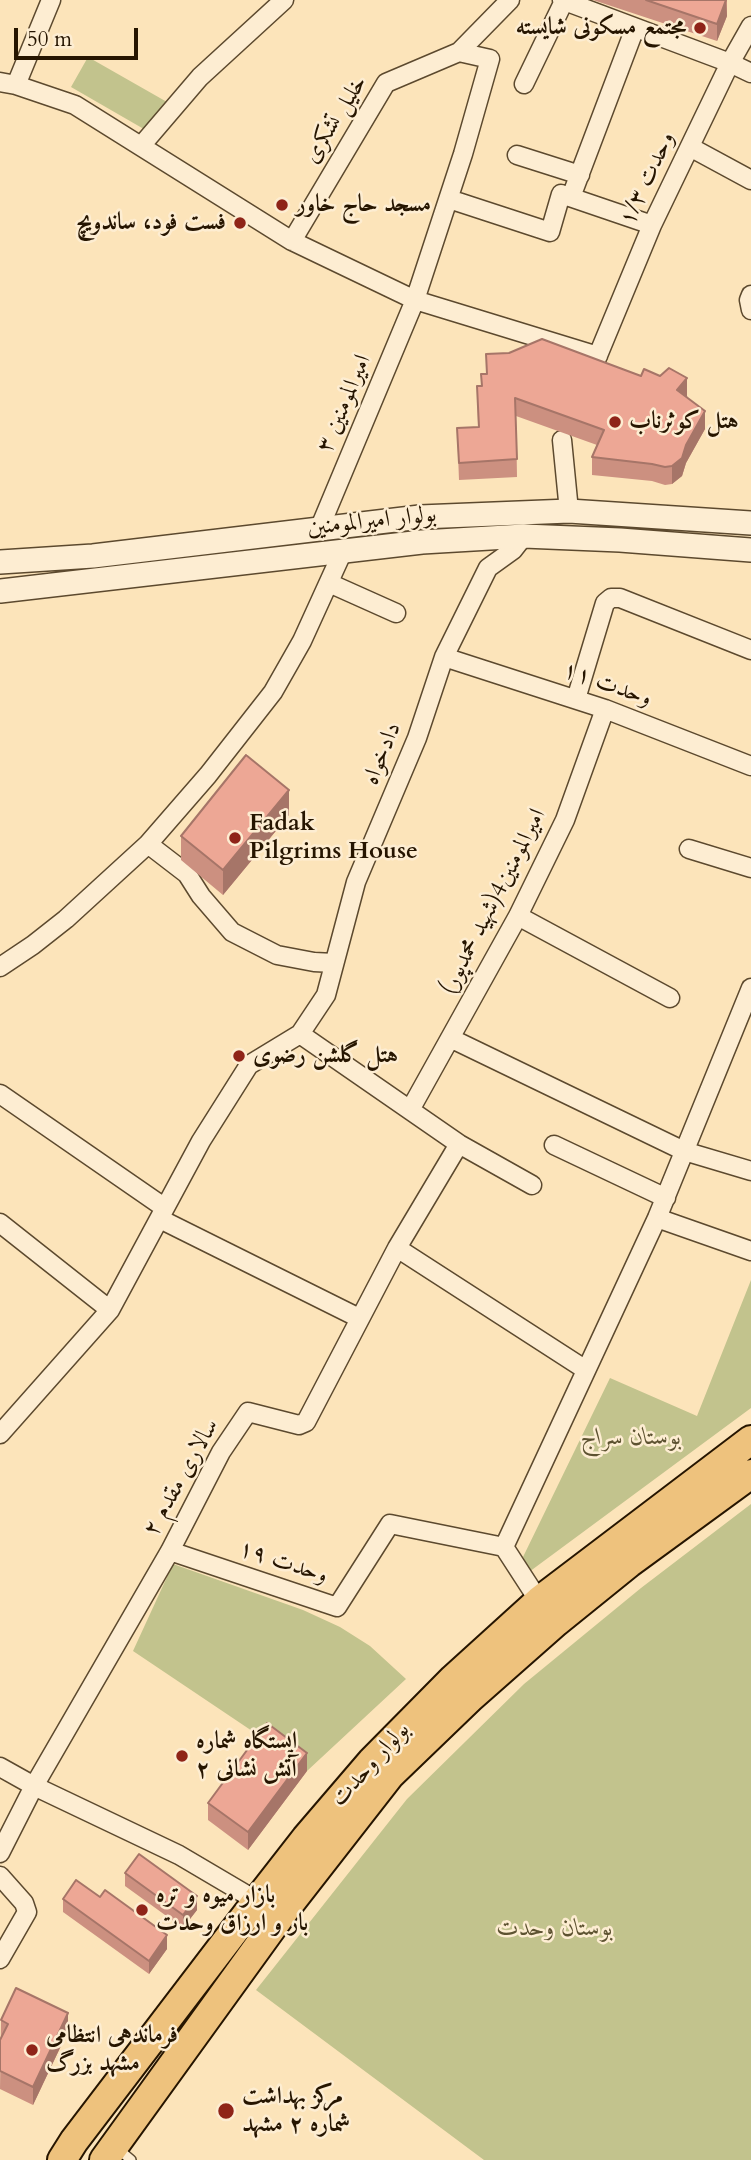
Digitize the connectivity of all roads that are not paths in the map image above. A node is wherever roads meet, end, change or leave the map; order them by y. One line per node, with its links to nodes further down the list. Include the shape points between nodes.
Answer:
1 (51, 0): 11 (street)
2 (284, 0): 12 (street, via 200,77)
3 (510, 0): 7 (street, خلیل تشکری)
4 (563, 0): 6 (street); 10 (street)
5 (751, 26): 8 (street, وحدت ۱/۳)
6 (635, 28): 8 (street); 15 (street)
7 (459, 52): 18 (street, امیرالمومنین ۳, via 490,59); 20 (street, خلیل تشکری, via 386,83)
8 (730, 63): 9 (street); 13 (street, وحدت ۱/۳)
9 (751, 74)
10 (524, 83)
11 (8, 84): 12 (street, via 75,104)
12 (141, 146): 20 (street)
13 (690, 147): 16 (street); 19 (street, وحدت ۱/۳)
14 (517, 155): 15 (street)
15 (580, 175): 17 (street)
16 (751, 180)
17 (571, 197): 18 (street, via 561,194 550,232); 19 (street)
18 (449, 199): 22 (street, امیرالمومنین ۳)
19 (652, 225): 24 (street, وحدت ۱/۳)
20 (292, 241): 22 (street)
21 (751, 295): 23 (street)
22 (415, 300): 24 (street); 29 (street, امیرالمومنین ۳)
23 (751, 310)
24 (597, 356): 25 (street, وحدت ۱/۳)
25 (590, 375)
26 (562, 440): 27 (street)
27 (569, 511): 28 (street, بولوار امیرالمومنین); 29 (street, بولوار امیرالمومنین, via 420,517)
28 (751, 523)
29 (320, 527): 34 (street, بولوار امیرالمومنین, via 93,556)
30 (524, 536): 31 (street, بولوار امیرالمومنین); 32 (street, بولوار امیرالمومنین); 35 (street)
31 (457, 540): 33 (street, بولوار امیرالمومنین); 35 (street, via 482,550)
32 (751, 550)
33 (343, 551): 36 (street); 37 (street, بولوار امیرالمومنین)
34 (0, 562)
35 (488, 568): 40 (street, دادخواه)
36 (329, 583): 38 (street); 44 (street, via 272,692)
37 (0, 591)
38 (396, 613)
39 (751, 650): 41 (street, via 620,597 611,598 605,603)
40 (444, 657): 41 (street, وحدت ۱۱); 48 (street, دادخواه, via 417,738 356,882)
41 (576, 699): 42 (street, وحدت ۱۱)
42 (605, 709): 43 (street, وحدت ۱۱); 47 (street, امیرالمومنین4(شهید محمدپور), via 565,820)
43 (751, 766)
44 (148, 844): 48 (street, via 187,874 232,932 277,955); 49 (street, via 66,919)
45 (689, 849): 46 (street)
46 (751, 868)
47 (518, 916): 51 (street); 53 (street, امیرالمومنین4(شهید محمدپور))
48 (334, 963): 52 (street, دادخواه, via 326,995)
49 (0, 967)
50 (751, 988): 58 (street)
51 (670, 998)
52 (300, 1034): 55 (street); 62 (street, via 249,1065)
53 (450, 1038): 55 (street, امیرالمومنین4(شهید محمدپور)); 58 (street)
54 (0, 1094): 62 (street)
55 (410, 1110): 56 (street)
56 (459, 1144): 60 (street); 65 (street, سالاری مقدم ۲)
57 (554, 1145): 61 (street)
58 (684, 1152): 59 (street); 61 (street)
59 (751, 1171)
60 (532, 1185)
61 (666, 1198): 63 (street)
62 (163, 1213): 67 (street); 68 (street)
63 (657, 1218): 66 (street); 69 (street)
64 (2, 1230): 67 (street)
65 (397, 1248): 68 (street, سالاری مقدم ۲); 69 (street)
66 (751, 1251)
67 (110, 1310): 70 (street)
68 (359, 1318): 74 (street, سالاری مقدم ۲, via 303,1425 246,1414 220,1452)
69 (586, 1370): 73 (street)
70 (0, 1434)
71 (751, 1440): 75 (main road, بولوار وحدت)
72 (751, 1474): 83 (main road, بولوار وحدت, via 555,1622 390,1775 284,1911)
73 (504, 1547): 74 (street, وحدت ۱۹, via 390,1524 337,1607); 75 (street)
74 (170, 1552): 77 (street, سالاری مقدم ۲)
75 (539, 1601): 80 (main road, بولوار وحدت, via 372,1761)
76 (0, 1767): 77 (street)
77 (34, 1786): 78 (street, سالاری مقدم ۲); 80 (street, via 179,1855)
78 (0, 1853)
79 (0, 1876): 81 (street, via 27,1912)
80 (257, 1901): 82 (main road, بولوار وحدت)
81 (0, 1959)
82 (64, 2154)
83 (112, 2157)

